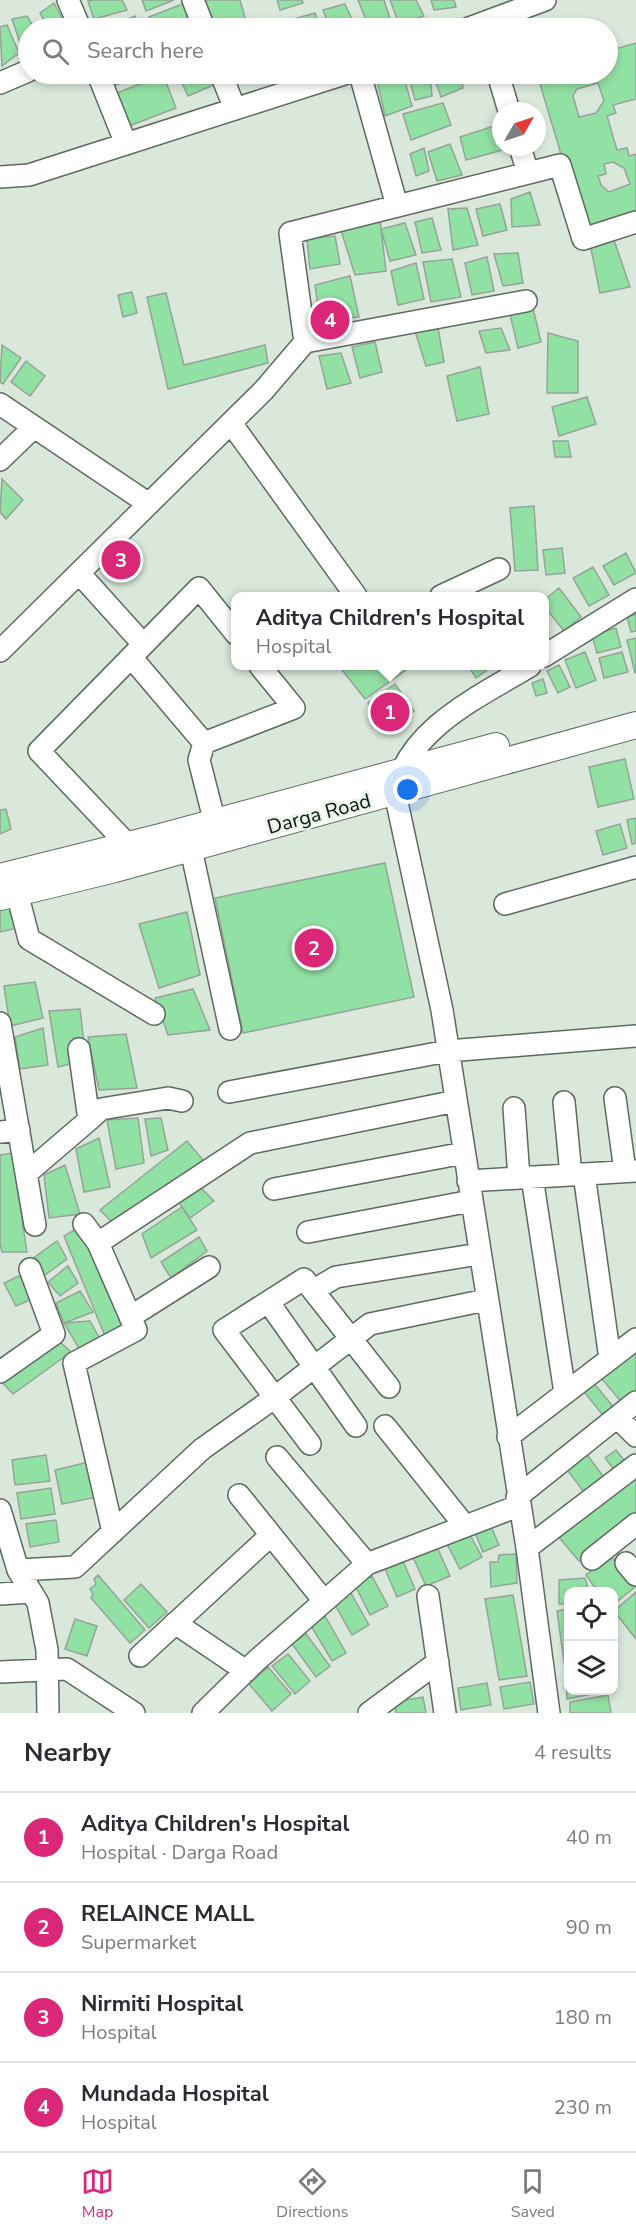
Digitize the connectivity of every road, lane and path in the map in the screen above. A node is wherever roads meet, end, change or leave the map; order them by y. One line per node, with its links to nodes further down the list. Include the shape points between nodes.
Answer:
1 (68, 0): 4 (street)
2 (193, 0): 5 (street)
3 (545, 0): 6 (street)
4 (76, 18)
5 (200, 18)
6 (501, 18)
7 (18, 75): 8 (street)
8 (0, 83)
9 (102, 84): 16 (street)
10 (225, 84): 15 (street)
11 (313, 84): 15 (street)
12 (363, 84): 20 (street)
13 (501, 84): 14 (street)
14 (506, 102)
15 (235, 109): 16 (street)
16 (126, 144): 19 (street, via 29,175)
17 (523, 156): 18 (street)
18 (528, 173): 20 (street); 21 (street, via 560,165 583,239)
19 (0, 177)
20 (397, 206): 23 (street, via 290,233)
21 (636, 222)
22 (526, 301): 23 (street)
23 (305, 342): 25 (street)
24 (0, 404): 26 (street)
25 (231, 423): 28 (street); 31 (street)
26 (34, 427): 27 (street); 28 (street)
27 (0, 459)
28 (149, 504): 30 (street)
29 (499, 569): 32 (street)
30 (79, 573): 35 (street); 36 (street)
31 (352, 592)
32 (451, 592)
33 (636, 599): 37 (street)
34 (231, 628): 35 (street, via 199,588)
35 (137, 650): 42 (street); 46 (street, via 39,751)
36 (0, 651)
37 (549, 653)
38 (263, 670): 42 (street, via 294,708)
39 (524, 670): 43 (street, via 426,734)
40 (636, 709): 43 (main road, Darga Road)
41 (636, 725): 43 (main road, Darga Road)
42 (204, 743): 44 (street, via 199,760)
43 (397, 782): 44 (main road, Darga Road); 45 (main road, Darga Road); 55 (street)
44 (215, 823): 46 (main road, Darga Road)
45 (191, 849): 46 (main road, Darga Road); 52 (street)
46 (132, 855): 48 (main road, Darga Road)
47 (636, 867): 49 (street)
48 (6, 889): 50 (street, via 29,939)
49 (505, 904)
50 (154, 1014)
51 (0, 1023): 63 (street)
52 (230, 1029)
53 (636, 1036): 55 (street)
54 (79, 1049): 62 (street)
55 (448, 1051): 56 (street); 59 (street)
56 (229, 1092)
57 (615, 1098): 65 (street)
58 (182, 1101): 62 (street, via 168,1098 101,1109)
59 (456, 1101): 64 (street); 74 (street, via 250,1143)
60 (564, 1102): 67 (street)
61 (514, 1108): 68 (street)
62 (89, 1120): 66 (street)
63 (10, 1131): 66 (street)
64 (464, 1153): 69 (street); 70 (street)
65 (633, 1172): 67 (street)
66 (27, 1173): 72 (street)
67 (578, 1174): 68 (street); 84 (street)
68 (526, 1177): 70 (street); 88 (street)
69 (274, 1189)
70 (470, 1191): 73 (street); 75 (street)
71 (84, 1224): 74 (street)
72 (35, 1225)
73 (308, 1232)
74 (98, 1243): 81 (street)
75 (479, 1254): 78 (street, via 336,1277); 79 (street)
76 (210, 1267): 81 (street)
77 (30, 1269): 86 (street, via 54,1334)
78 (314, 1290): 80 (street, via 304,1279); 83 (street)
79 (486, 1300): 83 (street, via 370,1324); 95 (street)
80 (268, 1303): 85 (street); 89 (street, via 224,1330)
81 (130, 1317): 104 (street, via 136,1330 74,1363)
82 (636, 1339): 84 (street)
83 (350, 1340): 85 (street); 87 (street)
84 (610, 1359): 88 (street)
85 (313, 1368): 89 (street); 92 (street)
86 (0, 1372)
87 (388, 1387)
88 (565, 1393): 95 (street)
89 (274, 1398): 96 (street); 104 (street, via 202,1449)
90 (636, 1402): 91 (street)
91 (617, 1417): 94 (street); 100 (street)
92 (356, 1426)
93 (386, 1426): 103 (street)
94 (636, 1436)
95 (508, 1437): 100 (street)
96 (310, 1444)
97 (277, 1457): 108 (street)
98 (636, 1465): 106 (street)
99 (239, 1495): 105 (street)
100 (518, 1501): 103 (street); 106 (street)
101 (0, 1510): 109 (street)
102 (636, 1524): 107 (street)
103 (465, 1526): 108 (street)
104 (113, 1532): 109 (street, via 75,1566)
105 (271, 1535): 113 (street); 114 (street)
106 (527, 1548): 125 (street)
107 (592, 1559)
108 (367, 1564): 113 (street)
109 (18, 1570): 110 (street)
110 (32, 1592): 111 (street); 117 (street, via 38,1603)
111 (0, 1594)
112 (428, 1596): 116 (street)
113 (324, 1601): 118 (street)
114 (175, 1623): 115 (street); 118 (street)
115 (140, 1656)
116 (438, 1662): 123 (street); 124 (street)
117 (47, 1670): 119 (street); 120 (street); 121 (street, via 67,1669)
118 (246, 1671): 122 (street)
119 (0, 1672)
120 (48, 1713)
121 (134, 1713)
122 (203, 1713)
123 (369, 1713)
124 (445, 1713)
125 (549, 1713)

